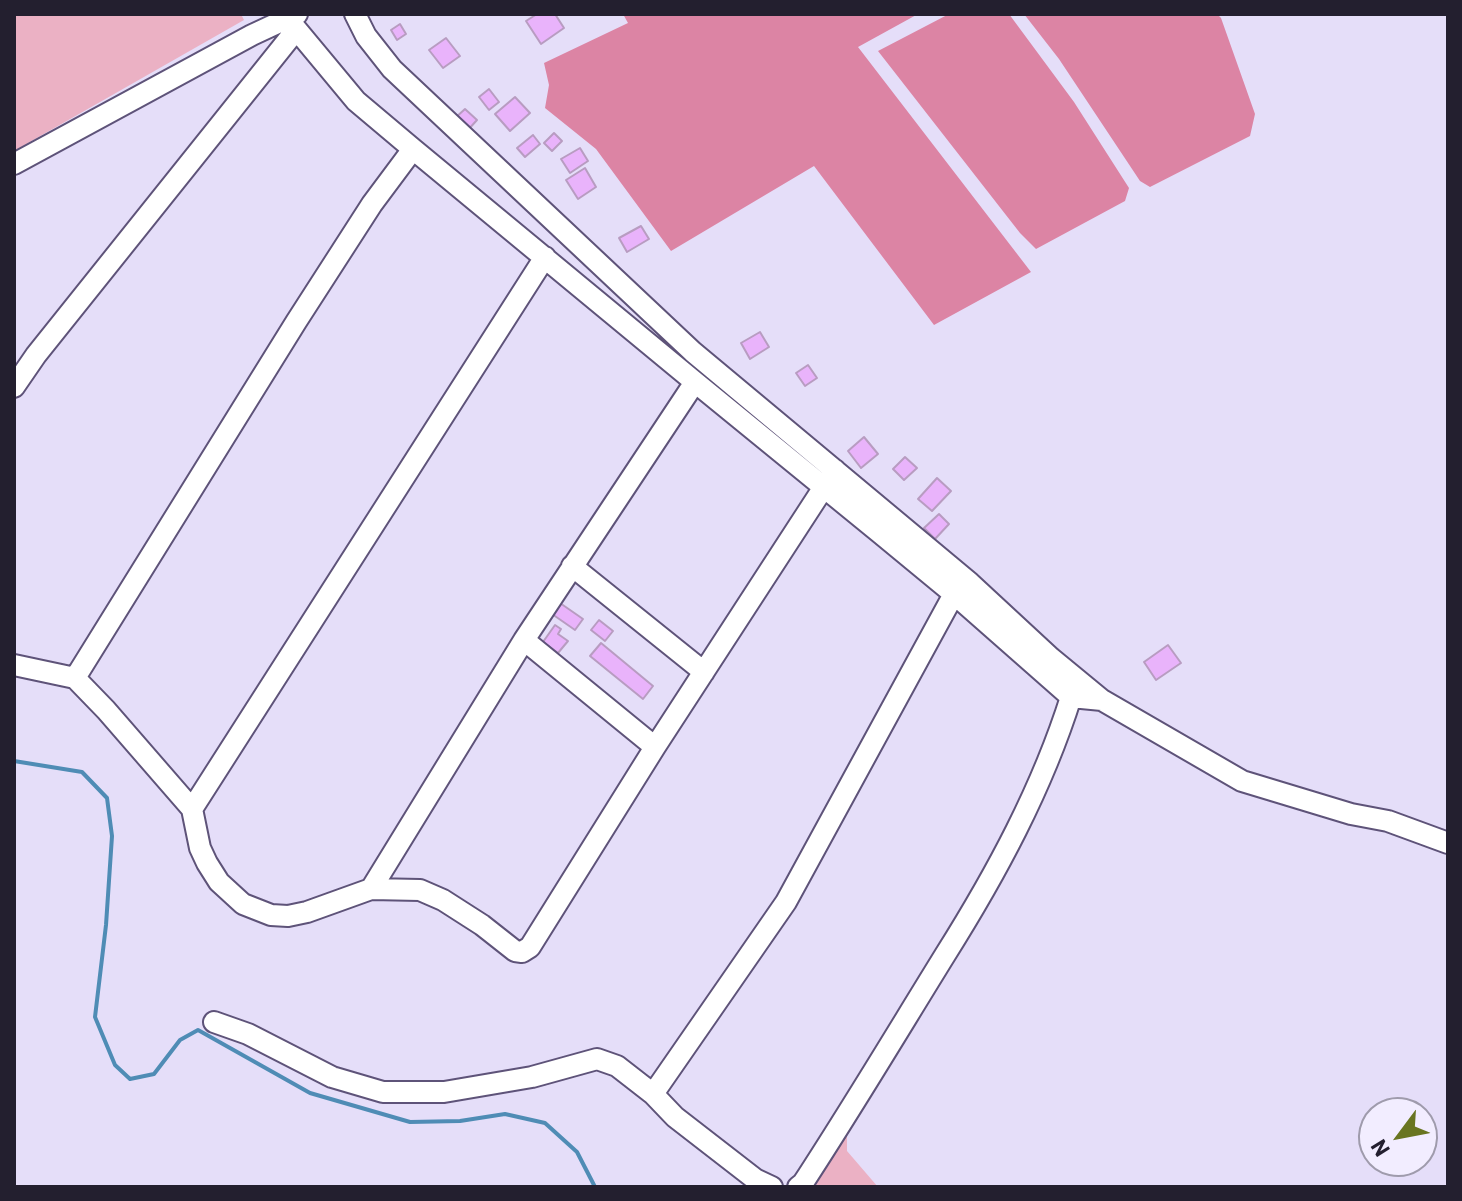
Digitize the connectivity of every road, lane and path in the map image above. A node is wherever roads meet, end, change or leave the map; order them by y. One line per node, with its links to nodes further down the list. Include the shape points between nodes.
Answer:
1 (355, 14): 8 (street, via 392,69 442,118)
2 (293, 21): 3 (street, via 356,101); 4 (street); 7 (street)
3 (413, 149): 5 (street); 14 (street, via 296,322)
4 (14, 164)
5 (545, 257): 6 (street); 18 (street)
6 (695, 382): 8 (street); 9 (street)
7 (14, 387)
8 (830, 478): 10 (street); 13 (street); 16 (street, via 970,583)
9 (572, 566): 11 (street); 13 (street)
10 (954, 594): 15 (street); 22 (street, via 786,902)
11 (524, 640): 17 (street); 20 (street)
12 (14, 665): 14 (street)
13 (704, 672): 17 (street)
14 (75, 678): 18 (street)
15 (1071, 697): 16 (street); 24 (street, via 1029,804 971,913)
16 (1102, 700): 19 (street, via 1242,781)
17 (655, 747): 20 (street, via 526,951 515,951 482,925 420,890)
18 (192, 809): 20 (street, via 207,863 243,904 288,916)
19 (1448, 843)
20 (371, 889)
21 (214, 1022): 22 (street, via 332,1077 383,1092 444,1092 597,1059 617,1066)
22 (653, 1094): 23 (street, via 721,1153)
23 (772, 1187)
24 (798, 1187)

